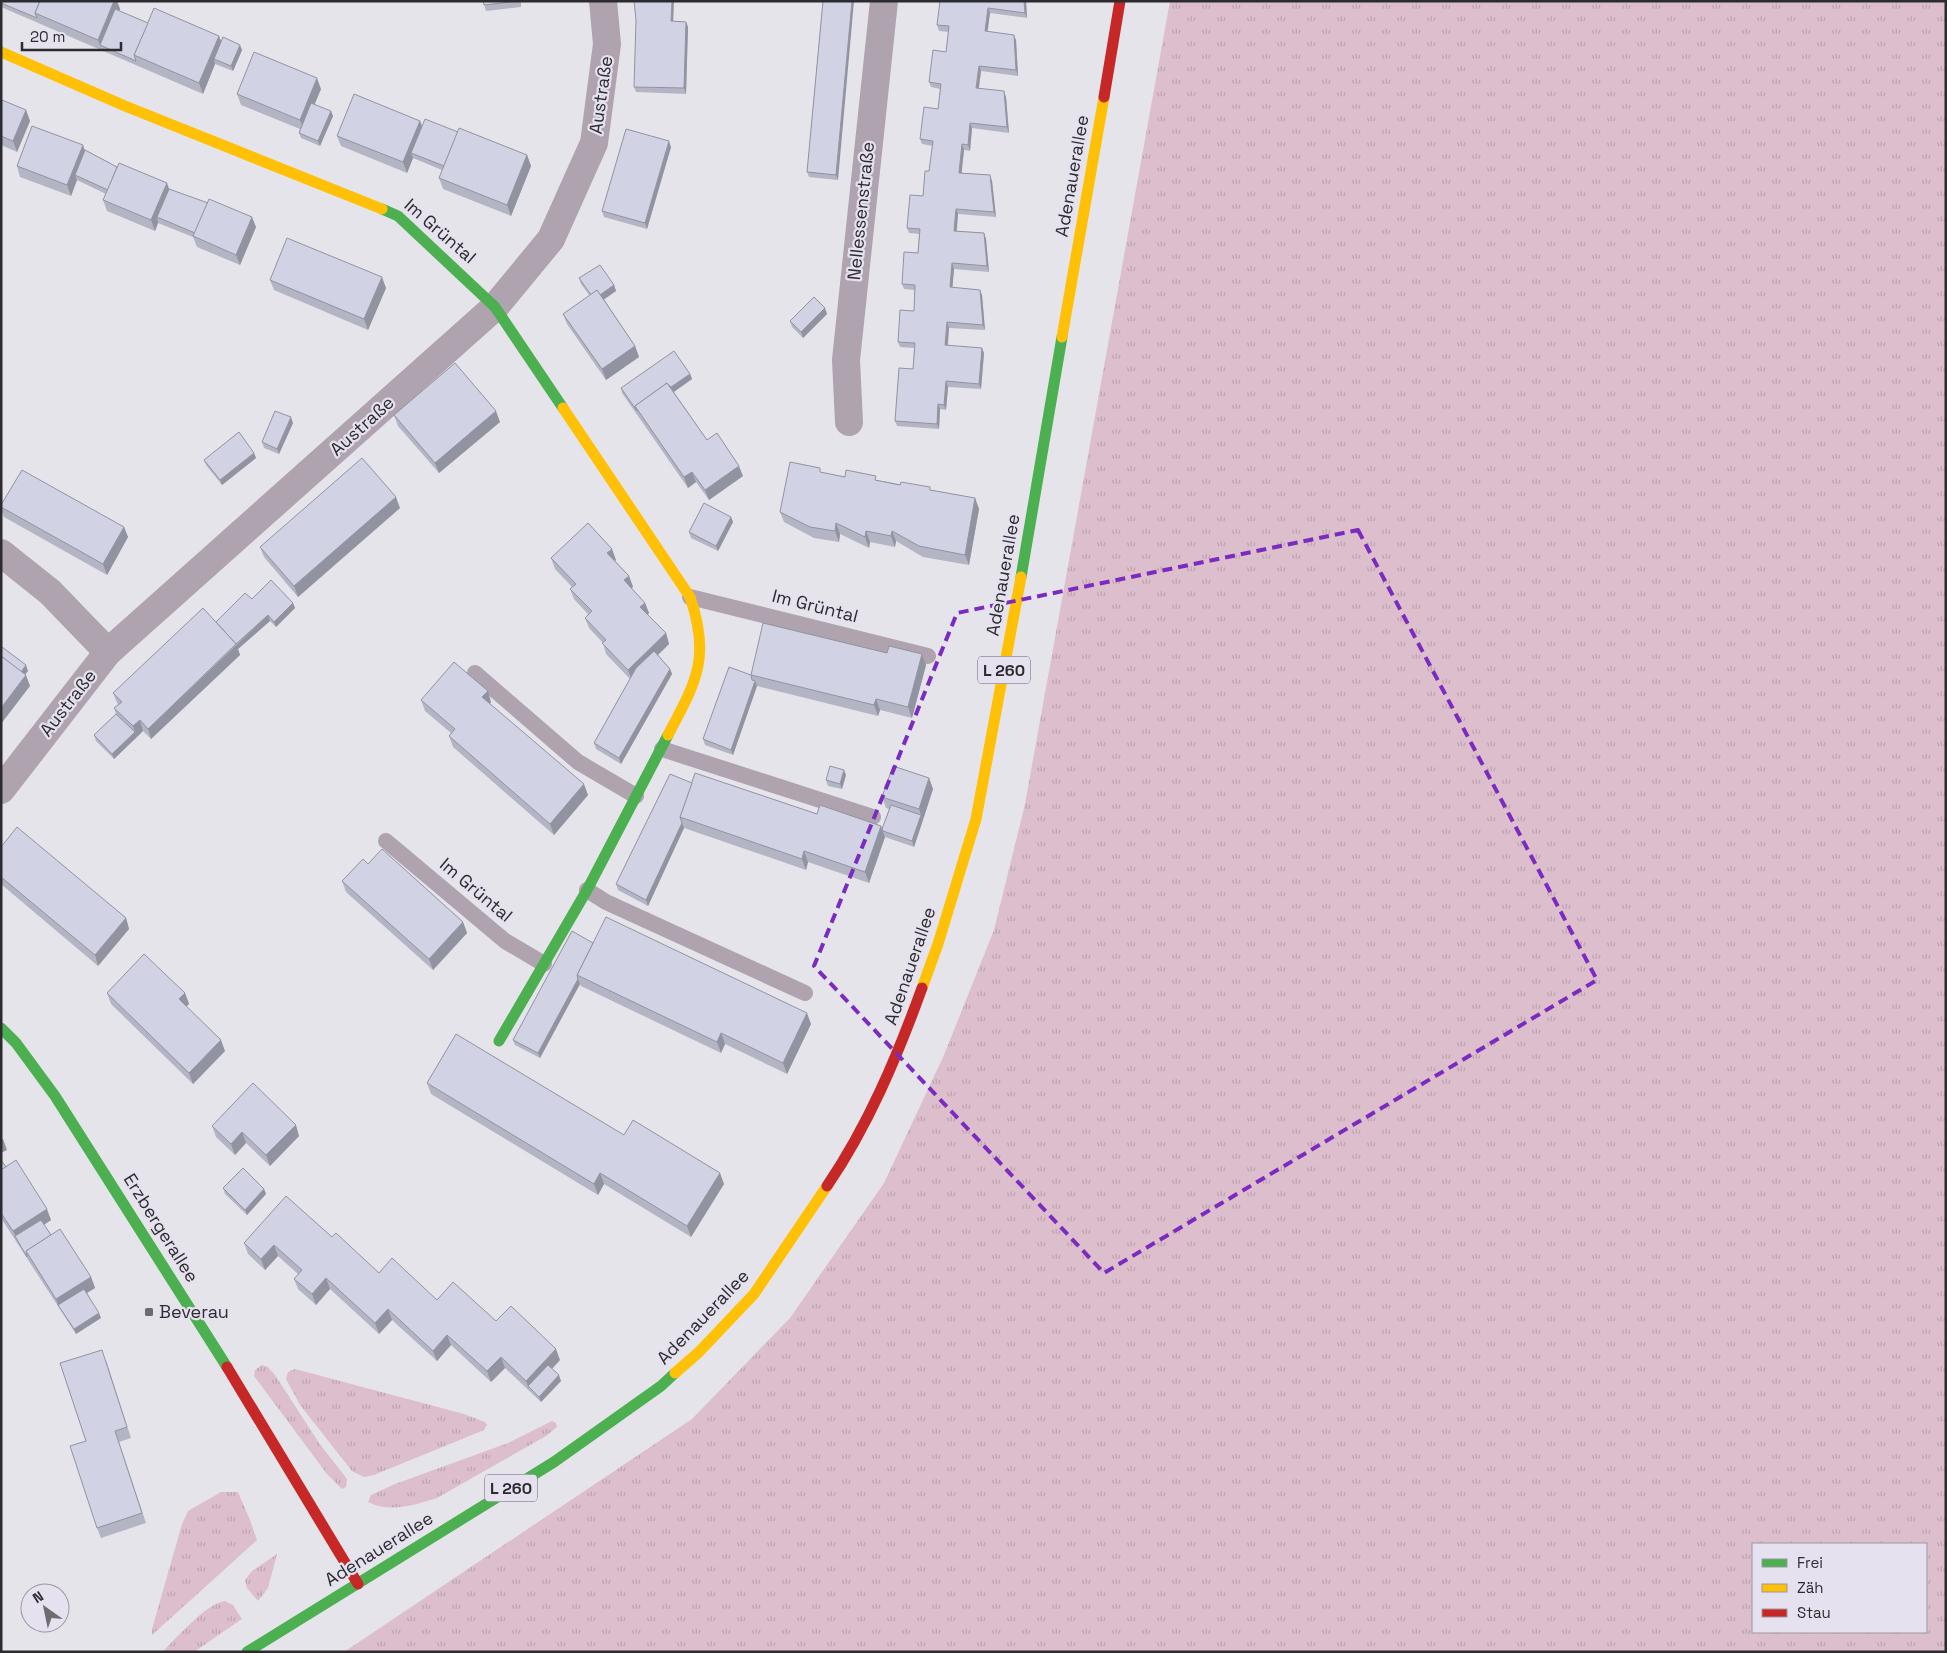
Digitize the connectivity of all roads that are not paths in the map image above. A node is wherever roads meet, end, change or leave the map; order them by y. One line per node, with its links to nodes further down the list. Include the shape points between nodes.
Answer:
1 (603, 1): 5 (street, Austraße, via 607,44 594,143 551,239)
2 (884, 1): 6 (street, Nellessenstraße, via 846,360)
3 (1120, 1): 22 (street, Adenauerallee / L 260, via 976,820 938,944 898,1054 847,1157 754,1294 699,1352 661,1386 554,1462)
4 (1, 52): 5 (street, Im Grüntal, via 125,106 398,216)
5 (495, 308): 8 (street, Im Grüntal); 9 (street, Austraße)
6 (849, 422)
7 (1, 553): 9 (street, via 50,592)
8 (690, 597): 10 (lane, Im Grüntal); 12 (street, Im Grüntal, via 702,638 701,659 694,685)
9 (108, 652): 13 (street, Austraße)
10 (928, 656)
11 (475, 674): 14 (lane, via 578,762)
12 (662, 748): 14 (street, Im Grüntal); 15 (lane)
13 (1, 790)
14 (636, 796): 17 (street, Im Grüntal)
15 (873, 817)
16 (386, 841): 18 (lane, Im Grüntal, via 504,941)
17 (587, 890): 18 (street, Im Grüntal); 19 (lane, via 606,902)
18 (544, 964): 21 (street, Im Grüntal)
19 (805, 992)
20 (1, 1028): 22 (street, Erzbergerallee, via 55,1096 118,1192)
21 (500, 1040)
22 (358, 1584): 23 (street, Adenauerallee / L 260)
23 (247, 1652)

